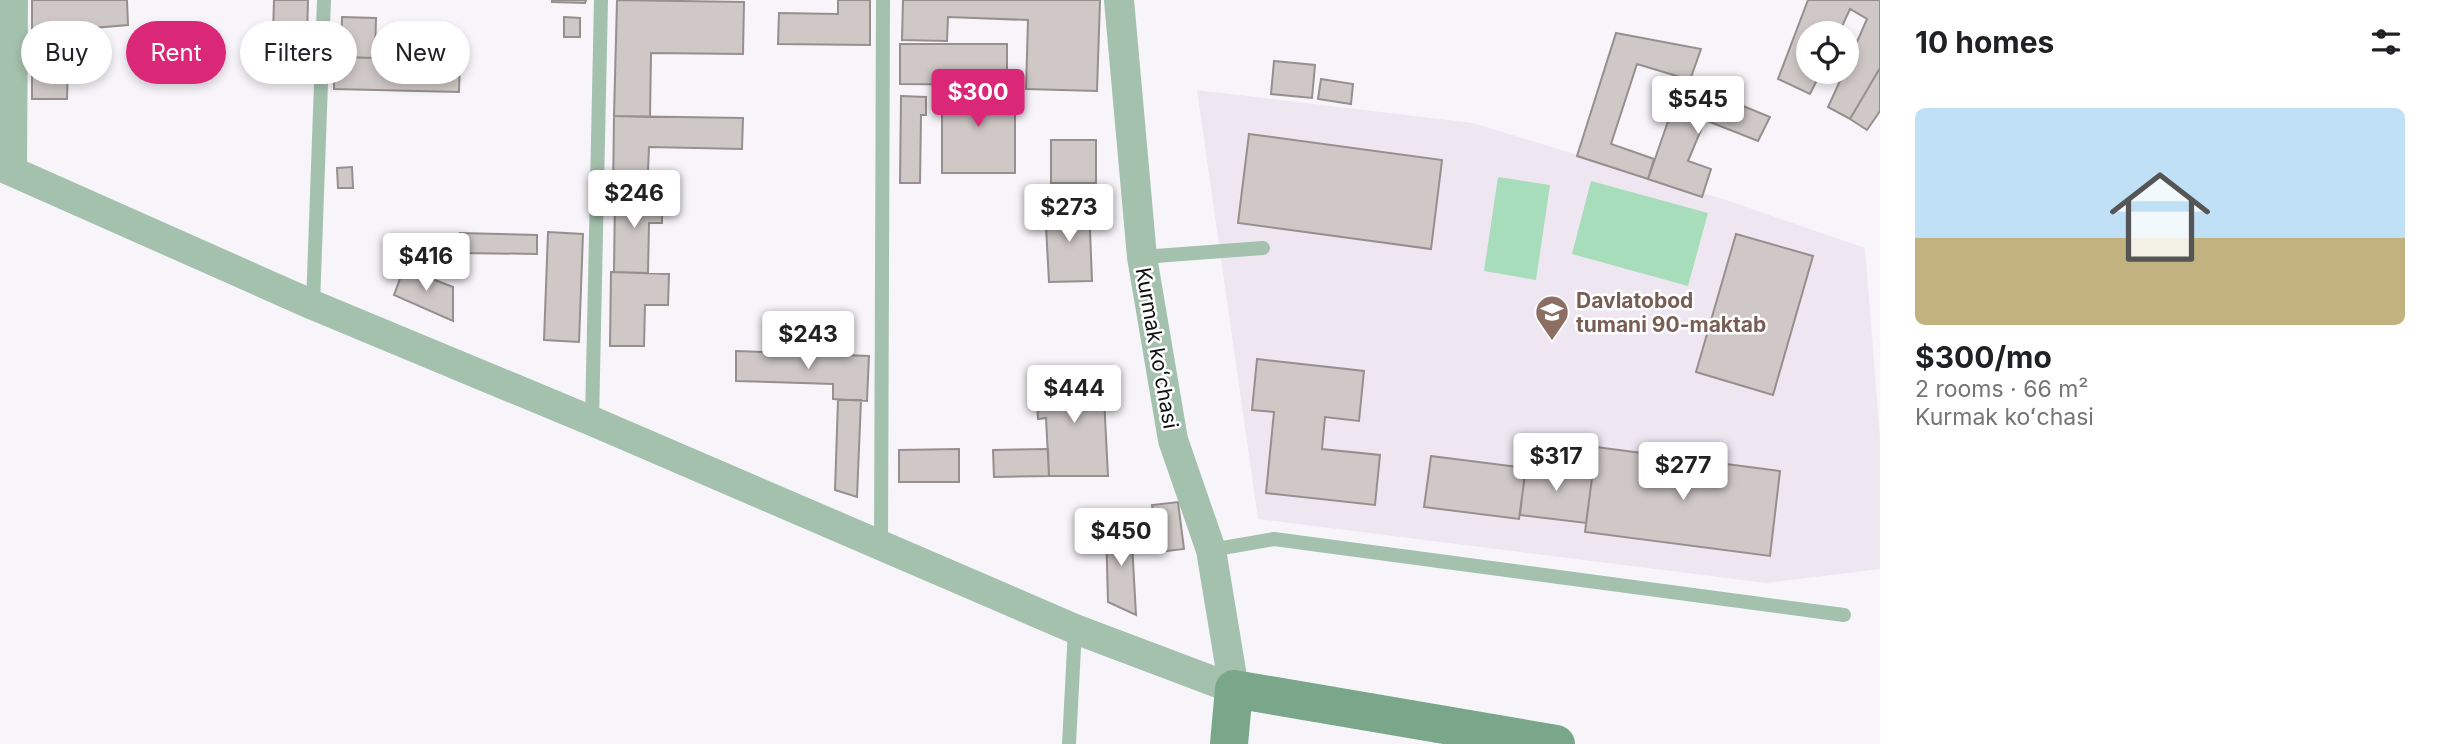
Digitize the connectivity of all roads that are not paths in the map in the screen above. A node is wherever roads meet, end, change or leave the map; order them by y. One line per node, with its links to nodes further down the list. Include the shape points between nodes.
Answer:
1 (13, 0): 6 (street)
2 (324, 0): 9 (lane)
3 (601, 0): 10 (lane)
4 (883, 0): 11 (lane)
5 (1119, 0): 8 (street, Kurmak koʻchasi)
6 (6, 168): 9 (street)
7 (1263, 248): 8 (lane)
8 (1142, 257): 12 (street, Kurmak koʻchasi, via 1173,440)
9 (313, 305): 10 (street)
10 (592, 421): 11 (street)
11 (881, 547): 14 (street)
12 (1211, 550): 13 (lane, via 1274,539); 15 (street, Kurmak koʻchasi)
13 (1844, 615)
14 (1074, 629): 15 (street); 16 (lane)
15 (1234, 689): 17 (main road); 18 (main road)
16 (1069, 744)
17 (1229, 744)
18 (1556, 744)

